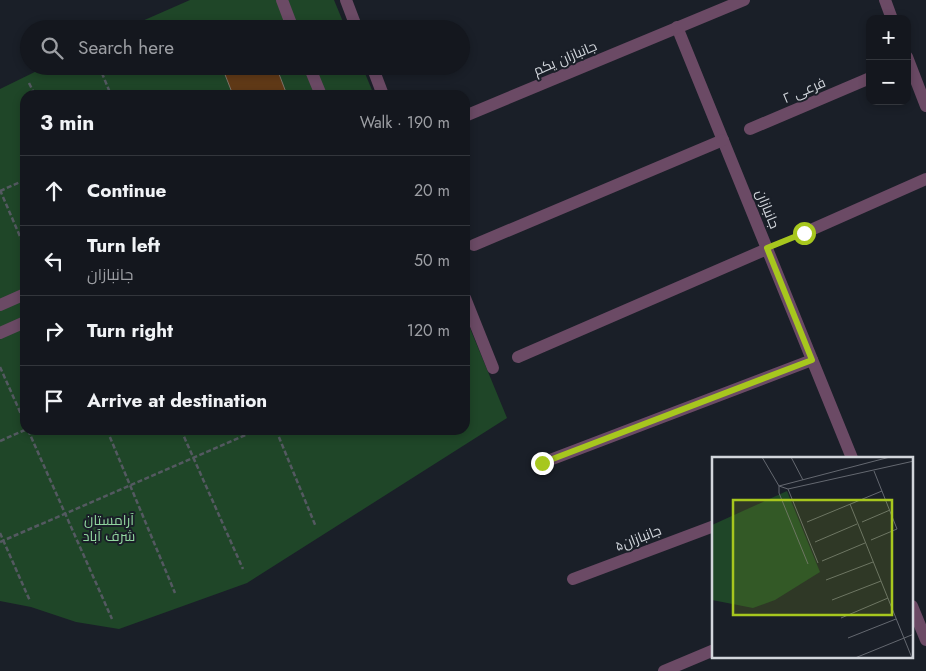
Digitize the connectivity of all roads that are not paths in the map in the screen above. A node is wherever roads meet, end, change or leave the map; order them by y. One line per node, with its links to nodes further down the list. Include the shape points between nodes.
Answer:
1 (282, 0): 6 (street)
2 (346, 0): 7 (street)
3 (744, 0): 8 (street, جانبازان یکم)
4 (885, 0): 5 (street)
5 (891, 15)
6 (290, 20)
7 (354, 20)
8 (677, 27): 16 (street, جانبازان یکم); 18 (street, جانبازان)
9 (911, 68): 15 (street)
10 (312, 75): 13 (street)
11 (375, 75): 14 (street)
12 (866, 80): 17 (street, فرعی ۲)
13 (318, 90)
14 (381, 90)
15 (926, 106)
16 (470, 114)
17 (750, 129)
18 (723, 140): 21 (street); 22 (street, جانبازان)
19 (926, 179): 20 (street)
20 (804, 233)
21 (474, 245)
22 (767, 248): 28 (street); 29 (street, جانبازان)
23 (20, 296): 24 (street)
24 (0, 305)
25 (470, 310): 30 (street)
26 (20, 324): 27 (street)
27 (0, 333)
28 (518, 357)
29 (812, 360): 31 (street, جانبازان); 32 (street)
30 (493, 368)
31 (852, 457)
32 (542, 463)
33 (712, 527): 34 (street, جانبازان۵)
34 (573, 580)
35 (914, 611): 36 (street)
36 (926, 640)
37 (712, 651): 38 (street)
38 (664, 671)

